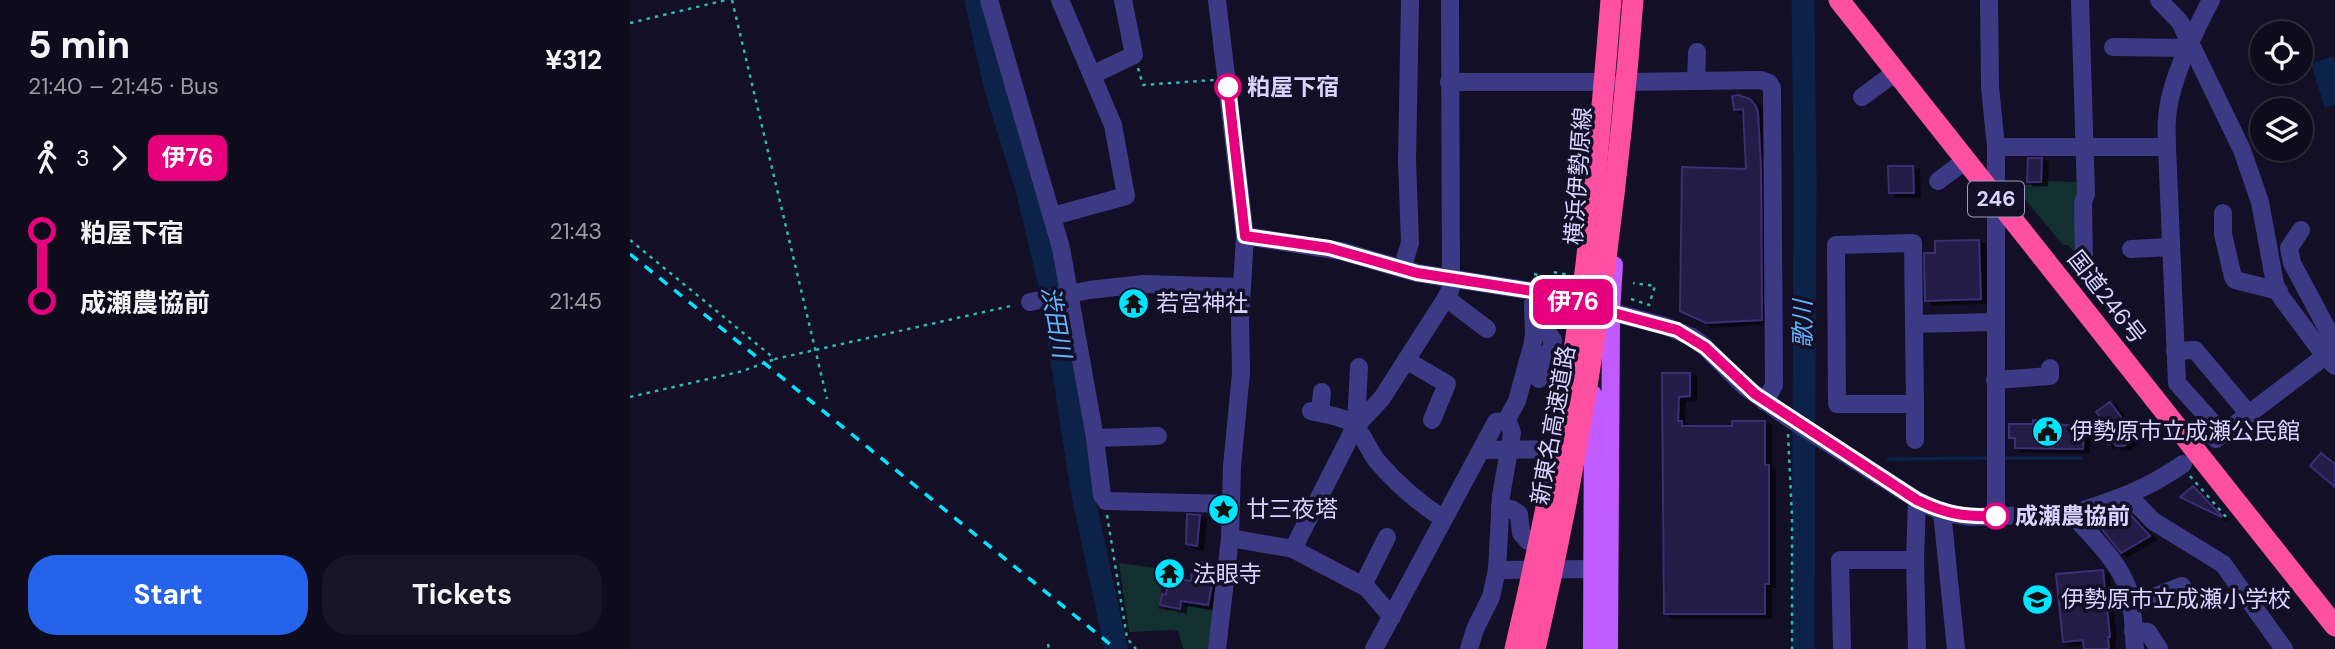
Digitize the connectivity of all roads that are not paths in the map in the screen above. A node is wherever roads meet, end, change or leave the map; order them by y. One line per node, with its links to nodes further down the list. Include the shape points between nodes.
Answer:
1 (989, 0): 30 (street)
2 (1060, 0): 18 (street)
3 (1123, 0): 18 (street, via 1134,55)
4 (1217, 0): 32 (street)
5 (1410, 0): 36 (street, via 1410,243)
6 (1450, 0): 20 (street)
7 (1614, 0): 21 (main road, 横浜伊勢原線); 95 (highway, 新東名高速道路, bridge, via 1585,265)
8 (1633, 0): 21 (main road, 横浜伊勢原線); 96 (highway, 新東名高速道路, bridge, via 1604,285 1569,489)
9 (1839, 0): 17 (highway, 国道246号 / 246)
10 (1989, 0): 24 (street)
11 (2080, 0): 25 (street)
12 (2159, 0): 14 (street, via 2180,22)
13 (2211, 0): 14 (street)
14 (2189, 44): 15 (street); 23 (street, via 2169,103); 39 (street, via 2242,150 2260,202)
15 (2113, 47)
16 (1697, 52): 19 (street)
17 (1896, 72): 22 (street); 26 (highway, 国道246号 / 246)
18 (1092, 75): 30 (street, via 1113,125 1126,196)
19 (1696, 81): 21 (street); 58 (street, via 1761,80 1772,88 1774,385)
20 (1449, 82): 21 (street); 37 (street)
21 (1618, 82): 44 (main road, 横浜伊勢原線); 45 (main road, 横浜伊勢原線)
22 (1862, 97)
23 (2167, 147): 25 (street); 33 (street)
24 (1996, 148): 25 (street); 28 (street)
25 (2085, 148): 35 (street)
26 (1965, 161): 27 (street); 28 (highway, 国道246号 / 246)
27 (1938, 181)
28 (1996, 198): 46 (street); 90 (highway, 国道246号 / 246, bridge, via 2154,398 2234,512)
29 (2223, 213): 39 (street, via 2229,278)
30 (1053, 216): 40 (street)
31 (2301, 230): 52 (street, via 2289,248 2292,263 2332,338)
32 (1245, 236): 36 (street, via 1329,248); 38 (street)
33 (2170, 247): 34 (street); 50 (street)
34 (2131, 249)
35 (2084, 260)
36 (1402, 269): 37 (street)
37 (1452, 278): 41 (street); 44 (street)
38 (1241, 287): 40 (street, via 1160,283); 73 (street, via 1241,373)
39 (2278, 291): 52 (street)
40 (1067, 294): 42 (street); 65 (street)
41 (1446, 298): 48 (street); 51 (street)
42 (1030, 302)
43 (1533, 304): 49 (street)
44 (1593, 307): 45 (street); 67 (main road, 横浜伊勢原線)
45 (1611, 312): 58 (street, via 1692,337); 98 (main road, 横浜伊勢原線)
46 (1995, 322): 47 (street); 56 (street)
47 (1914, 324): 59 (street); 59 (street, via 1913,243 1836,245 1837,404)
48 (1487, 329)
49 (1534, 331): 55 (street, via 1548,333 1553,340 1541,359); 62 (street, via 1517,401)
50 (2175, 351): 60 (street, via 2195,350); 60 (street, via 2177,383 2219,436)
51 (1406, 360): 61 (street, via 1447,384); 63 (street, via 1382,398)
52 (2330, 361): 60 (street)
53 (1359, 367): 63 (street)
54 (2050, 377): 56 (street)
55 (1539, 379)
56 (1995, 380): 77 (street)
57 (1322, 392): 63 (street, via 1315,412)
58 (1765, 402): 72 (street)
59 (1915, 404): 66 (street)
60 (2248, 414)
61 (1432, 420)
62 (1506, 421): 68 (street, via 1496,422); 69 (street, via 1511,429)
63 (1356, 426): 78 (street, via 1375,459 1419,503); 82 (street)
64 (1158, 436): 65 (street)
65 (1095, 438): 73 (street, via 1106,501)
66 (1915, 440)
67 (1592, 449): 69 (street); 84 (main road, 横浜伊勢原線)
68 (1481, 450): 69 (street); 78 (street)
69 (1509, 450): 74 (street)
70 (2187, 470): 71 (street)
71 (2129, 496): 76 (street); 103 (street, via 2153,521 2223,564)
72 (1917, 500): 75 (street); 83 (street)
73 (1231, 504): 80 (street)
74 (1500, 507): 81 (street, via 1519,514 1521,533); 85 (street)
75 (1942, 512): 77 (street); 101 (street)
76 (2072, 513): 77 (street); 88 (street, via 2120,573)
77 (1996, 516)
78 (1444, 519): 89 (street)
79 (1387, 537): 86 (street)
80 (1230, 538): 82 (street); 92 (street)
81 (1528, 541)
82 (1293, 549): 86 (street)
83 (1915, 560): 99 (street, via 1840,560); 100 (street)
84 (1592, 569): 85 (street); 97 (main road, 横浜伊勢原線)
85 (1497, 570): 94 (street)
86 (1363, 585): 89 (street)
87 (2179, 590): 88 (street)
88 (2131, 606): 91 (street)
89 (1392, 617): 93 (street)
90 (2335, 626)
91 (2134, 640): 102 (street, via 2148,632)
92 (1217, 649)
93 (1374, 649)
94 (1469, 649)
95 (1516, 649)
96 (1535, 649)
97 (1592, 649)
98 (1609, 649)
99 (1842, 649)
100 (1917, 649)
101 (1956, 649)
102 (2159, 649)
103 (2284, 649)

